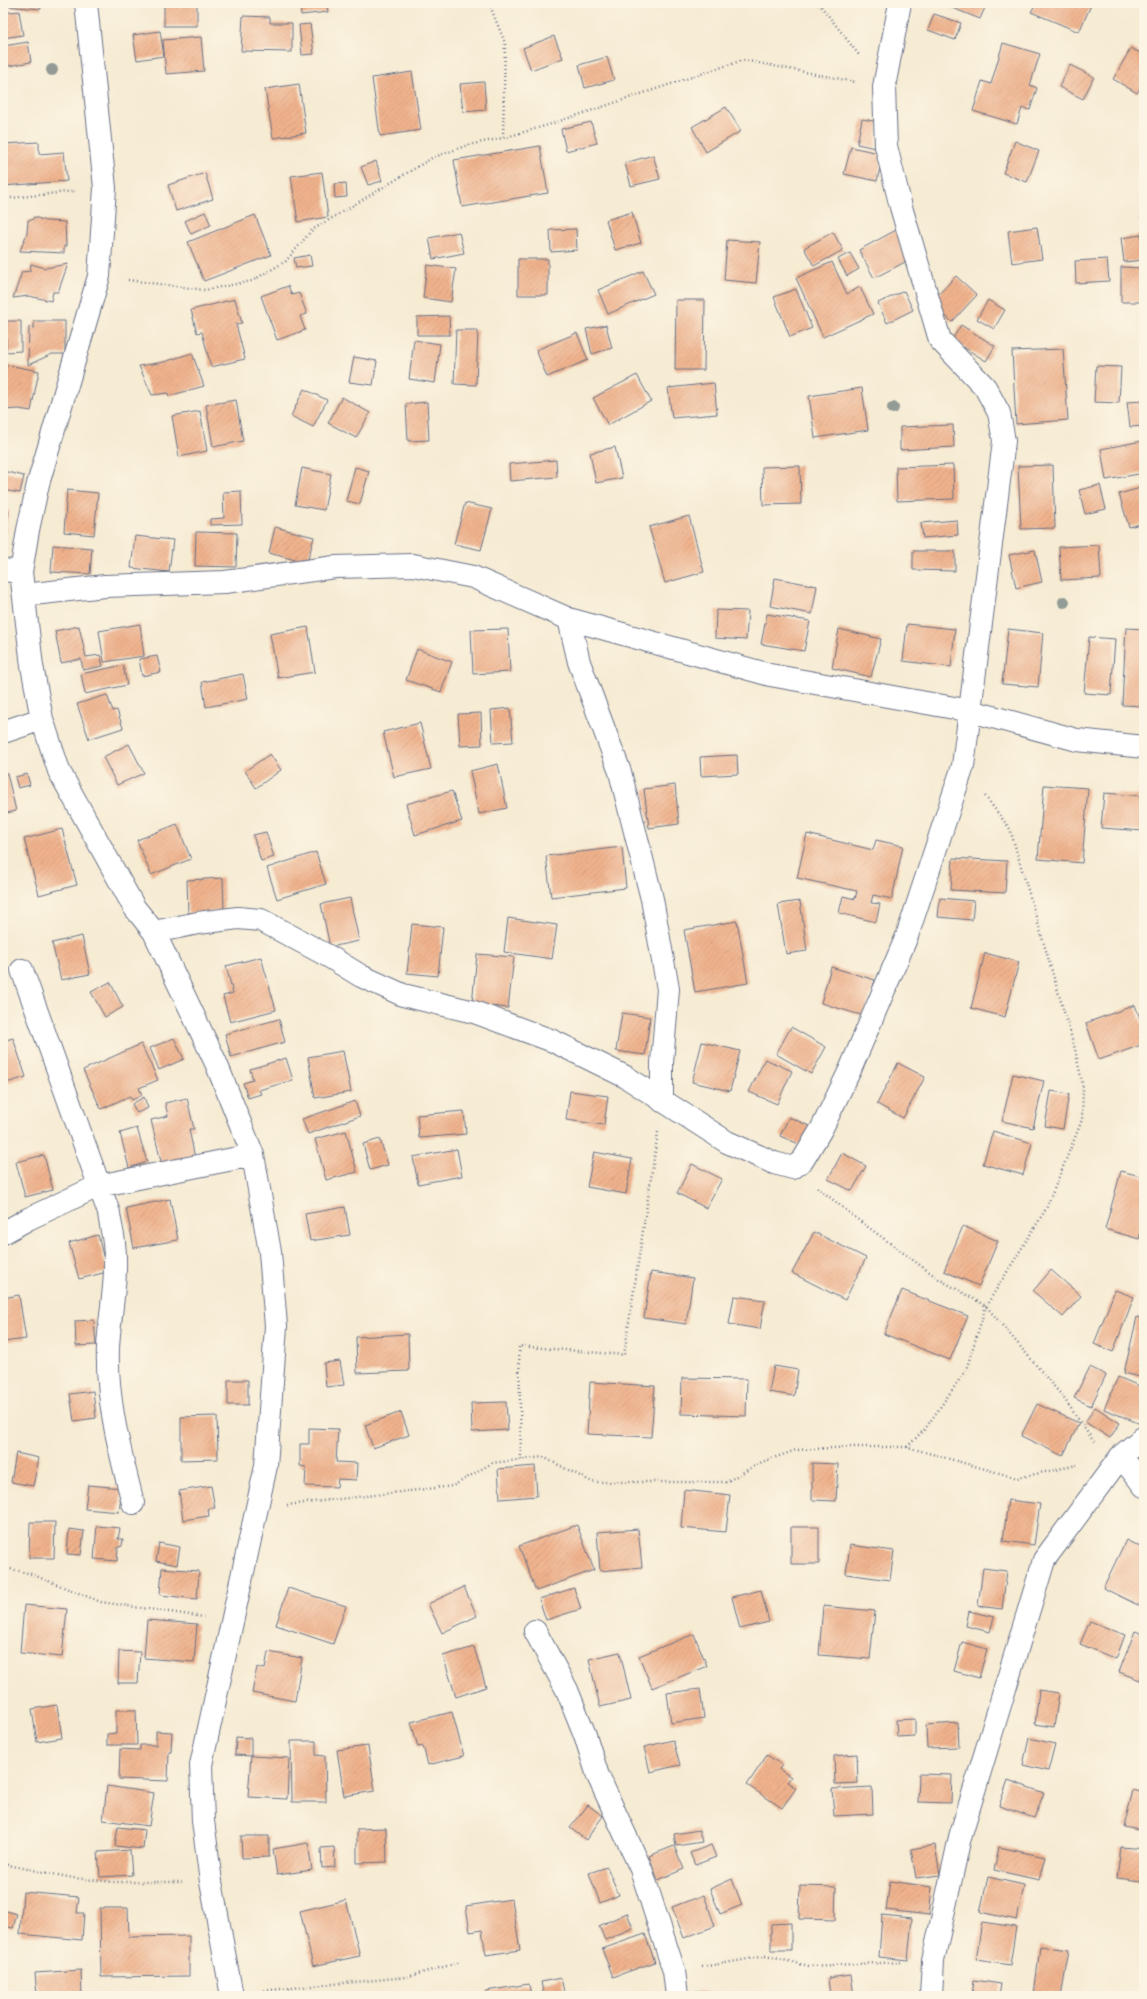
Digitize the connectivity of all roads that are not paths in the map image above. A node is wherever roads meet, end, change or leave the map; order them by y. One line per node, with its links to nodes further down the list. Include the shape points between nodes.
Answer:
1 (86, 3): 3 (street, via 105,188 99,276 38,484 28,530)
2 (900, 3): 6 (street, via 884,88 886,146 940,340 985,387 999,413 1004,441)
3 (12, 571): 4 (street)
4 (24, 595): 5 (street, via 105,586 225,582 335,567 413,565 474,577); 7 (street, via 32,666)
5 (569, 619): 6 (street, via 770,676); 12 (street, via 579,662 620,772 652,899 668,989 662,1063)
6 (971, 711): 9 (street, via 1077,740); 12 (street, via 963,766 907,936 850,1070 822,1128 803,1160 793,1168 774,1163 727,1142)
7 (42, 719): 8 (street); 10 (street, via 59,771 134,907)
8 (3, 732)
9 (1144, 747)
10 (154, 932): 12 (street, via 238,918 261,920 360,976 403,996 474,1012 553,1042 626,1077); 13 (street, via 216,1063)
11 (22, 970): 14 (street)
12 (662, 1101)
13 (253, 1155): 14 (street); 21 (street, via 270,1252 276,1326 266,1466 201,1765 203,1821 211,1882)
14 (98, 1186): 15 (street); 19 (street, via 109,1213 114,1244 113,1297 108,1347 111,1400 115,1429)
15 (3, 1233)
16 (1144, 1437): 17 (street)
17 (1121, 1456): 18 (street); 23 (street, via 1044,1560 960,1837 933,1961)
18 (1144, 1486)
19 (133, 1503)
20 (535, 1631): 22 (street, via 567,1690 598,1776 641,1869 674,1971)
21 (232, 1995)
22 (677, 1996)
23 (931, 1996)

